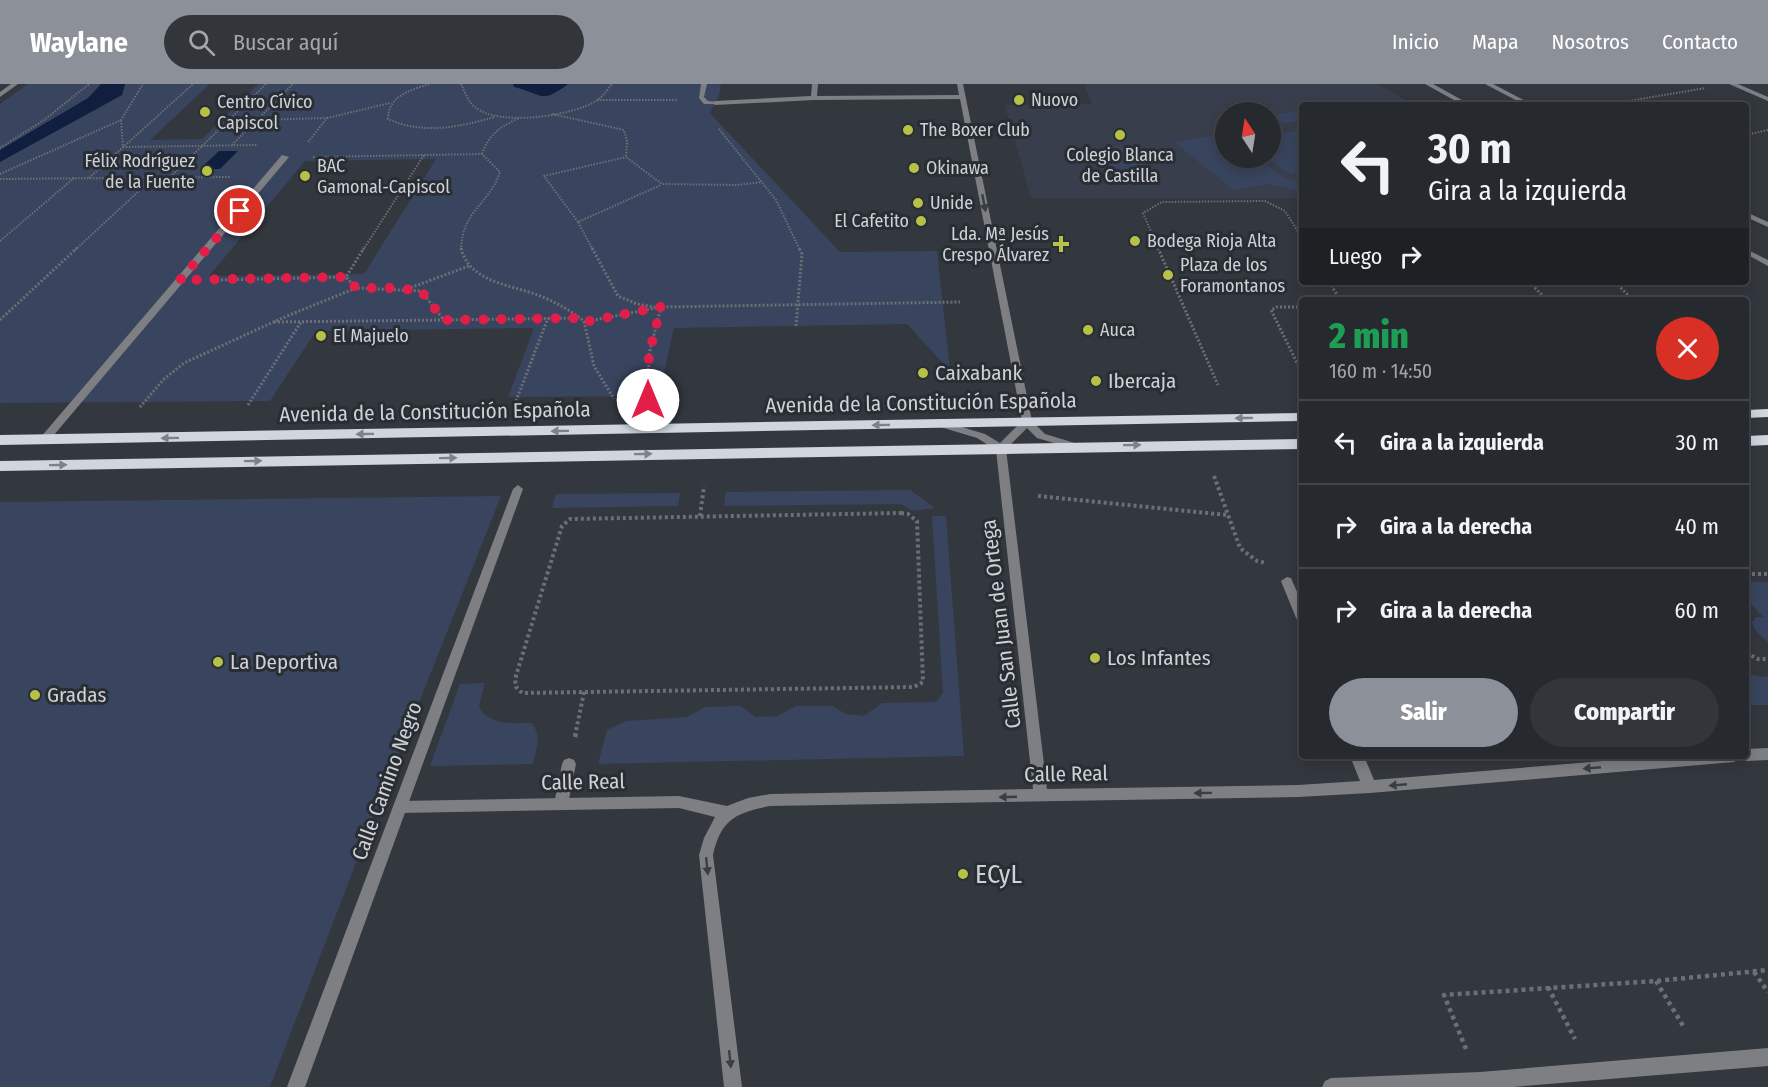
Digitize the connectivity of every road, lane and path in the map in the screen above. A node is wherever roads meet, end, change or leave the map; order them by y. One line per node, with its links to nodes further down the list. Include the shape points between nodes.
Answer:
1 (15, 84): 17 (street)
2 (89, 84): 39 (path)
3 (143, 84): 31 (path)
4 (193, 84): 38 (path)
5 (266, 84): 37 (path)
6 (292, 84): 32 (path)
7 (429, 84): 22 (path)
8 (460, 84): 28 (path, via 477,109)
9 (612, 84): 21 (path)
10 (704, 84): 26 (street, via 701,97)
11 (815, 84): 19 (street)
12 (960, 84): 18 (street)
13 (1428, 84): 23 (street)
14 (1488, 84): 24 (street)
15 (1732, 84): 20 (street)
16 (1706, 88): 25 (path)
17 (0, 95)
18 (963, 97): 19 (street); 91 (street, one-way to 91)
19 (814, 98): 26 (street)
20 (1768, 99)
21 (597, 100): 26 (path); 27 (path)
22 (391, 102): 28 (path, via 388,119 408,127 453,127); 30 (path)
23 (1462, 102)
24 (1524, 102)
25 (1623, 102)
26 (706, 103): 51 (path, via 705,111)
27 (552, 114): 29 (path); 42 (path, via 624,130)
28 (496, 117): 29 (path)
29 (520, 117): 41 (path, via 495,129)
30 (327, 118): 32 (path); 36 (path, via 305,144)
31 (121, 120): 38 (path); 44 (path)
32 (257, 120): 35 (path)
33 (1768, 130): 34 (path)
34 (1749, 134)
35 (231, 145): 36 (path); 37 (path)
36 (296, 145): 43 (path)
37 (203, 146): 38 (path); 47 (path)
38 (123, 147): 49 (path)
39 (0, 148)
40 (424, 154): 41 (path); 43 (path); 61 (path)
41 (482, 154): 60 (path, via 500,172 494,188 463,229 462,260)
42 (626, 157): 52 (path); 54 (path, via 544,176)
43 (285, 158): 45 (street)
44 (0, 174)
45 (269, 176): 47 (path); 62 (street)
46 (153, 177): 47 (path); 49 (path); 75 (path)
47 (170, 177)
48 (75, 178): 49 (path); 50 (path); 57 (path)
49 (88, 178)
50 (0, 179)
51 (762, 182): 52 (path); 70 (path, via 776,200 801,254)
52 (662, 184): 54 (path)
53 (1749, 216): 55 (street)
54 (578, 222): 71 (path, via 618,296)
55 (1768, 225)
56 (1299, 232): 82 (path, via 1285,210 1265,201 1162,202 1143,213)
57 (0, 241)
58 (1749, 253): 59 (street)
59 (1768, 263)
60 (469, 266): 66 (path); 74 (path, via 503,285 547,298)
61 (346, 277): 62 (path); 65 (path)
62 (180, 280): 93 (street)
63 (1532, 285): 67 (path)
64 (1618, 285): 68 (path)
65 (356, 288): 66 (path); 77 (path)
66 (406, 290): 76 (path, via 421,291)
67 (1544, 297)
68 (1630, 297)
69 (960, 302): 70 (path)
70 (798, 304): 71 (path); 80 (path)
71 (659, 307): 79 (path); 84 (path, via 649,354)
72 (1299, 307): 81 (path, via 1271,310)
73 (548, 318): 74 (path); 76 (path); 85 (path)
74 (580, 318): 79 (path)
75 (0, 320)
76 (444, 320): 78 (path)
77 (272, 322): 78 (path); 87 (path, via 184,363)
78 (301, 322): 86 (path)
79 (584, 322): 83 (path, via 594,366)
80 (796, 326)
81 (1299, 367)
82 (1218, 385)
83 (615, 400)
84 (648, 400)
85 (516, 402)
86 (248, 405)
87 (140, 406)
88 (1768, 413): 89 (highway)
89 (1749, 414)
90 (1299, 417): 91 (highway, Avenida de la Constitución Española, one-way to 91)
91 (1027, 422): 92 (highway, Avenida de la Constitución Española); 98 (street, via 1041,436); 99 (street)
92 (939, 424): 93 (highway, Avenida de la Constitución Española, one-way to 93); 99 (street, via 981,436)
93 (44, 440): 95 (highway, Avenida de la Constitución Española)
94 (1768, 440): 96 (highway)
95 (0, 441)
96 (1749, 441)
97 (1299, 444): 98 (highway, one-way to 97)
98 (1074, 446): 99 (highway)
99 (1001, 448): 100 (highway, one-way to 99); 121 (street, Calle San Juan de Ortega)
100 (0, 466)
101 (1214, 476): 105 (path)
102 (704, 486): 106 (path)
103 (518, 489): 123 (street, Calle Camino Negro)
104 (1038, 496): 105 (path)
105 (1227, 515): 107 (path, via 1240,548)
106 (700, 516): 114 (path, via 582,517 570,519 562,526 515,679 516,687 522,693); 114 (path, via 901,513 913,518 917,521 923,682 914,687)
107 (1268, 564)
108 (1749, 574): 109 (path)
109 (1768, 574)
110 (1287, 581): 111 (street)
111 (1299, 611)
112 (1749, 654): 113 (path)
113 (1768, 659)
114 (585, 692): 119 (path)
115 (1768, 754): 116 (street)
116 (1749, 755)
117 (1358, 759): 120 (street)
118 (1699, 759): 120 (street, Calle Real, one-way to 120)
119 (569, 764): 122 (street)
120 (1370, 787): 121 (street, Calle Real, one-way to 121)
121 (1041, 796): 124 (street, Calle Real, one-way to 124, via 770,800)
122 (561, 804): 123 (street, Calle Real); 124 (street, Calle Real, via 679,801)
123 (400, 807): 132 (street, Calle Camino Negro)
124 (727, 813): 133 (street, one-way to 133, via 716,826 706,855)
125 (1768, 970): 126 (path)
126 (1754, 972): 127 (path); 128 (path)
127 (1548, 987): 130 (path); 131 (path, via 1444,995)
128 (1768, 992)
129 (1768, 1057): 130 (street)
130 (1591, 1072): 131 (street)
131 (1480, 1081): 134 (street)
132 (296, 1087)
133 (733, 1087)
134 (1331, 1087)

